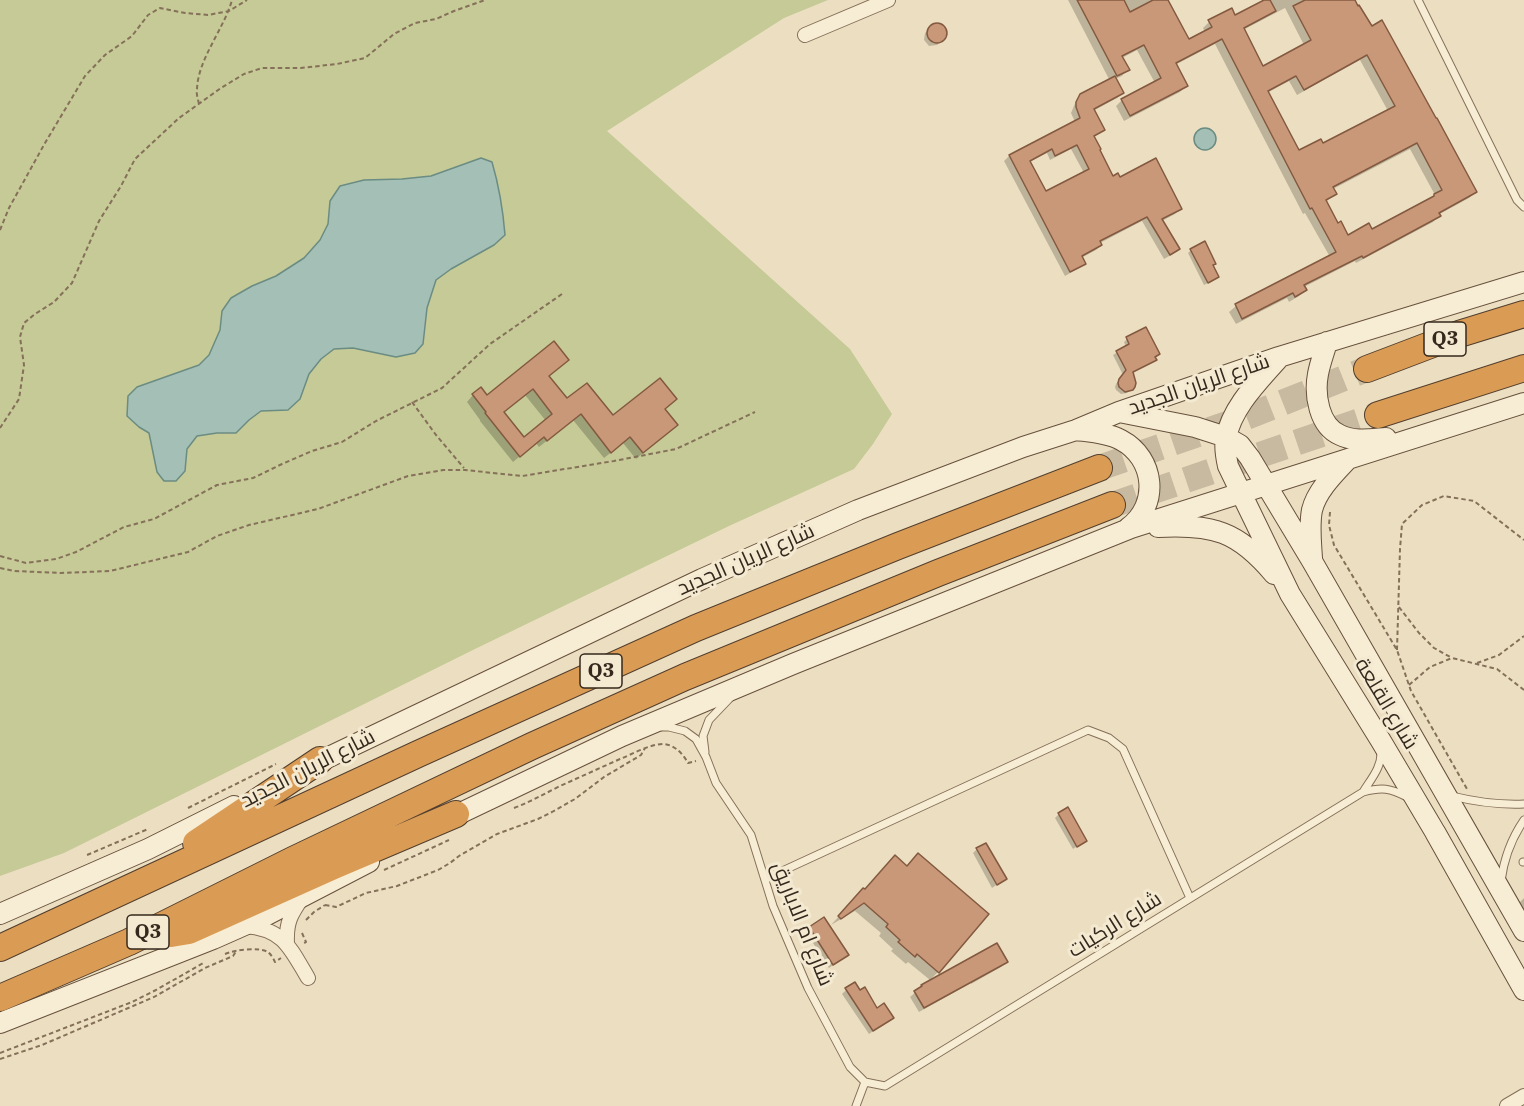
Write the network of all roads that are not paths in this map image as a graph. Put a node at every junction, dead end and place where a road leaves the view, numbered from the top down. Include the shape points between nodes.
1 (888, 0) edge
2 (1418, 0) edge
3 (805, 35) dead end
4 (1524, 207) edge
5 (1524, 282) edge
6 (1524, 314) edge
7 (1327, 342) junction
8 (1279, 357) junction
9 (1524, 368) edge
10 (1367, 369) tunnel mouth
11 (1524, 403) edge
12 (1119, 412) junction
13 (1378, 415) tunnel mouth
14 (1076, 430) junction
15 (1226, 437) junction
16 (1416, 437) junction
17 (1349, 458) junction
18 (1099, 468) tunnel mouth
19 (1267, 485) junction
20 (1242, 493) junction
21 (1112, 505) tunnel mouth
22 (1126, 531) junction
23 (1312, 561) junction
24 (1290, 594) junction
25 (748, 683) junction
26 (640, 728) junction
27 (1381, 741) junction
28 (706, 757) junction
29 (320, 760) junction
30 (1363, 792) junction
31 (1445, 794) junction
32 (1417, 803) junction
33 (1524, 804) edge
34 (456, 814) junction
35 (1524, 820) edge
36 (765, 879) junction
37 (1500, 889) junction
38 (112, 896) junction
39 (303, 897) junction
40 (1190, 898) junction
41 (0, 915) edge
42 (244, 925) junction
43 (1524, 932) edge
44 (129, 942) junction
45 (287, 943) junction
46 (0, 948) edge
47 (308, 978) dead end
48 (1524, 990) edge
49 (0, 998) edge
50 (0, 1023) edge
51 (865, 1082) junction
52 (1524, 1096) edge
53 (856, 1106) edge
54 (1507, 1106) edge

1 - 3 street
2 - 4 lane via 1517,200
5 - 7 main road, شارع الريان الجديد
6 - 10 highway, Q3
7 - 8 main road, شارع الريان الجديد
7 - 16 main road via 1317,388 1320,412 1329,429 1360,440
8 - 12 main road, شارع الريان الجديد
8 - 15 main road, شارع القلعة via 1241,403
9 - 13 highway, Q3
11 - 16 main road
12 - 14 main road, شارع الريان الجديد
12 - 15 main road, شارع القلعة
14 - 22 main road via 1120,439 1144,461 1150,477 1148,502
14 - 29 main road, شارع الريان الجديد via 858,510 691,584
15 - 19 main road, شارع القلعة via 1240,445
15 - 20 main road, شارع القلعة via 1228,466
16 - 17 main road
17 - 19 main road
17 - 23 main road via 1320,492 1313,508
18 - 38 highway, شارع الريان الجديد / Q3 via 696,628
19 - 20 main road
19 - 23 main road, شارع القلعة
20 - 22 main road
20 - 24 main road, شارع القلعة
21 - 44 highway, Q3 via 685,676 293,860
22 - 24 main road via 1181,525 1208,528 1237,539 1261,558
22 - 25 main road
23 - 31 main road, شارع القلعة
24 - 27 main road, شارع القلعة
25 - 26 main road
25 - 28 lane, شارع ام الاباريق via 709,720 703,736
26 - 28 lane, شارع ام الاباريق via 685,731 696,739
26 - 34 main road
27 - 30 lane, شارع الركيات via 1382,760
27 - 32 main road, شارع القلعة
28 - 36 lane, شارع ام الاباريق via 716,783 751,835
29 - 38 highway
29 - 41 main road, شارع الريان الجديد via 148,849
30 - 32 lane, شارع الركيات via 1378,788 1396,791
30 - 40 lane, شارع الركيات
31 - 33 lane via 1474,802
31 - 37 main road, شارع القلعة
32 - 48 main road, شارع القلعة
34 - 39 main road
34 - 44 highway via 189,931
35 - 37 lane via 1503,863
36 - 40 lane via 1088,730 1123,749
36 - 51 lane, شارع ام الاباريق via 808,988 850,1067
37 - 43 main road, شارع القلعة
38 - 46 highway, شارع الريان الجديد / Q3
39 - 42 main road
39 - 45 street via 290,916
40 - 51 lane, شارع الركيات via 885,1086
42 - 45 street via 270,930
42 - 50 main road
44 - 49 highway, Q3
45 - 47 street
51 - 53 lane
52 - 54 street

